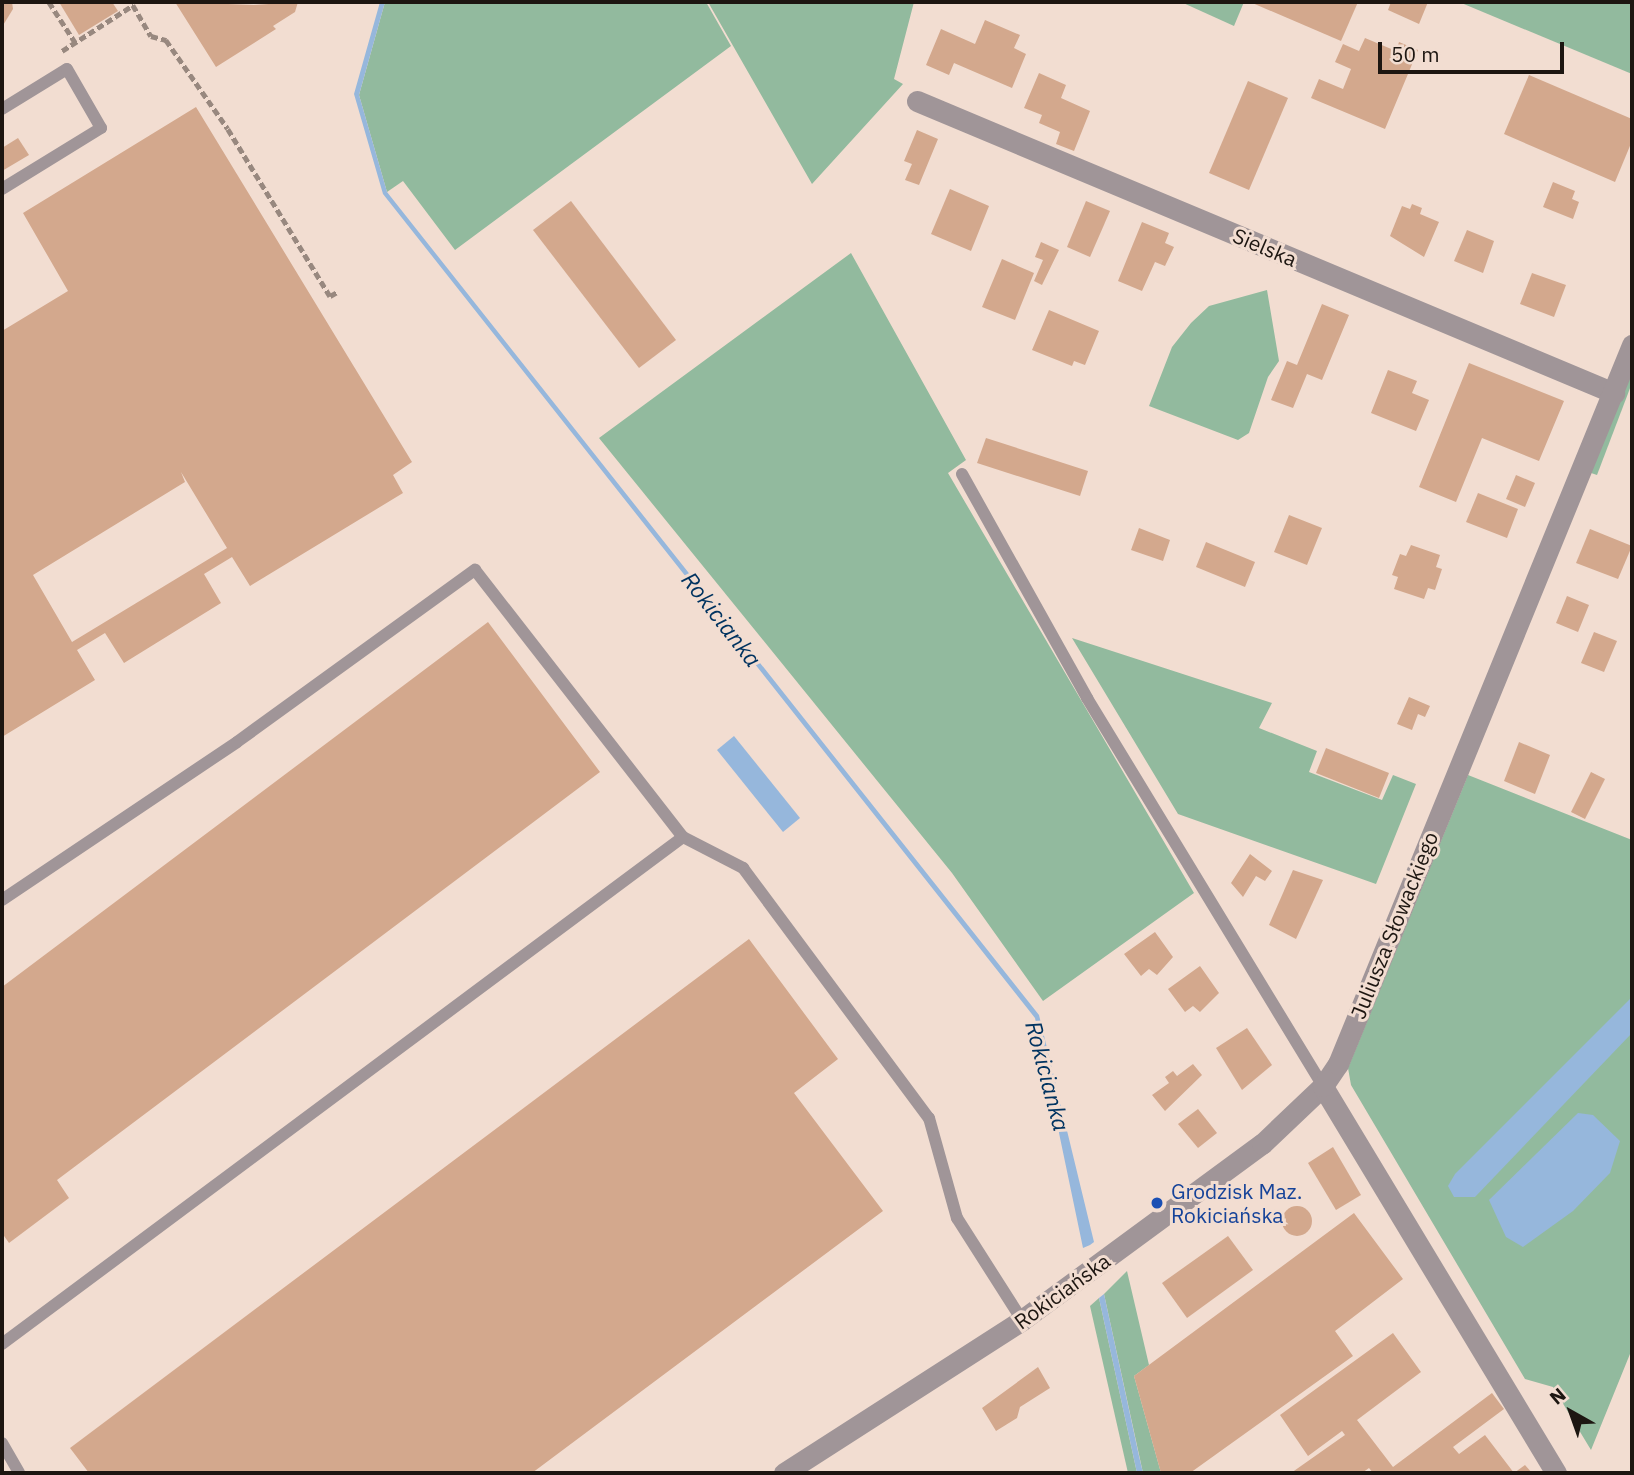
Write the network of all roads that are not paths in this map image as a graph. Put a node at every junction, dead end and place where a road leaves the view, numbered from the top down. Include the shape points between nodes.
1 (917, 102) dead end
2 (2, 109) edge
3 (2, 189) edge
4 (1632, 345) edge
5 (1614, 393) junction
6 (962, 474) dead end
7 (683, 837) junction
8 (2, 900) edge
9 (1324, 1086) junction
10 (1022, 1320) junction
11 (2, 1344) edge
12 (2, 1443) edge
13 (19, 1473) edge
14 (784, 1473) edge
15 (1556, 1473) edge

1 - 5 street, Sielska
2 - 3 lane via 67,69 101,128
4 - 5 street, Juliusza Słowackiego
5 - 9 street, Juliusza Słowackiego via 1338,1064
6 - 9 lane via 1087,698
7 - 8 lane via 475,570 237,742
7 - 10 lane via 743,868 929,1118 957,1218
7 - 11 lane
9 - 10 street, Rokiciańska via 1262,1144
9 - 15 street
10 - 14 street, Rokiciańska
12 - 13 lane

